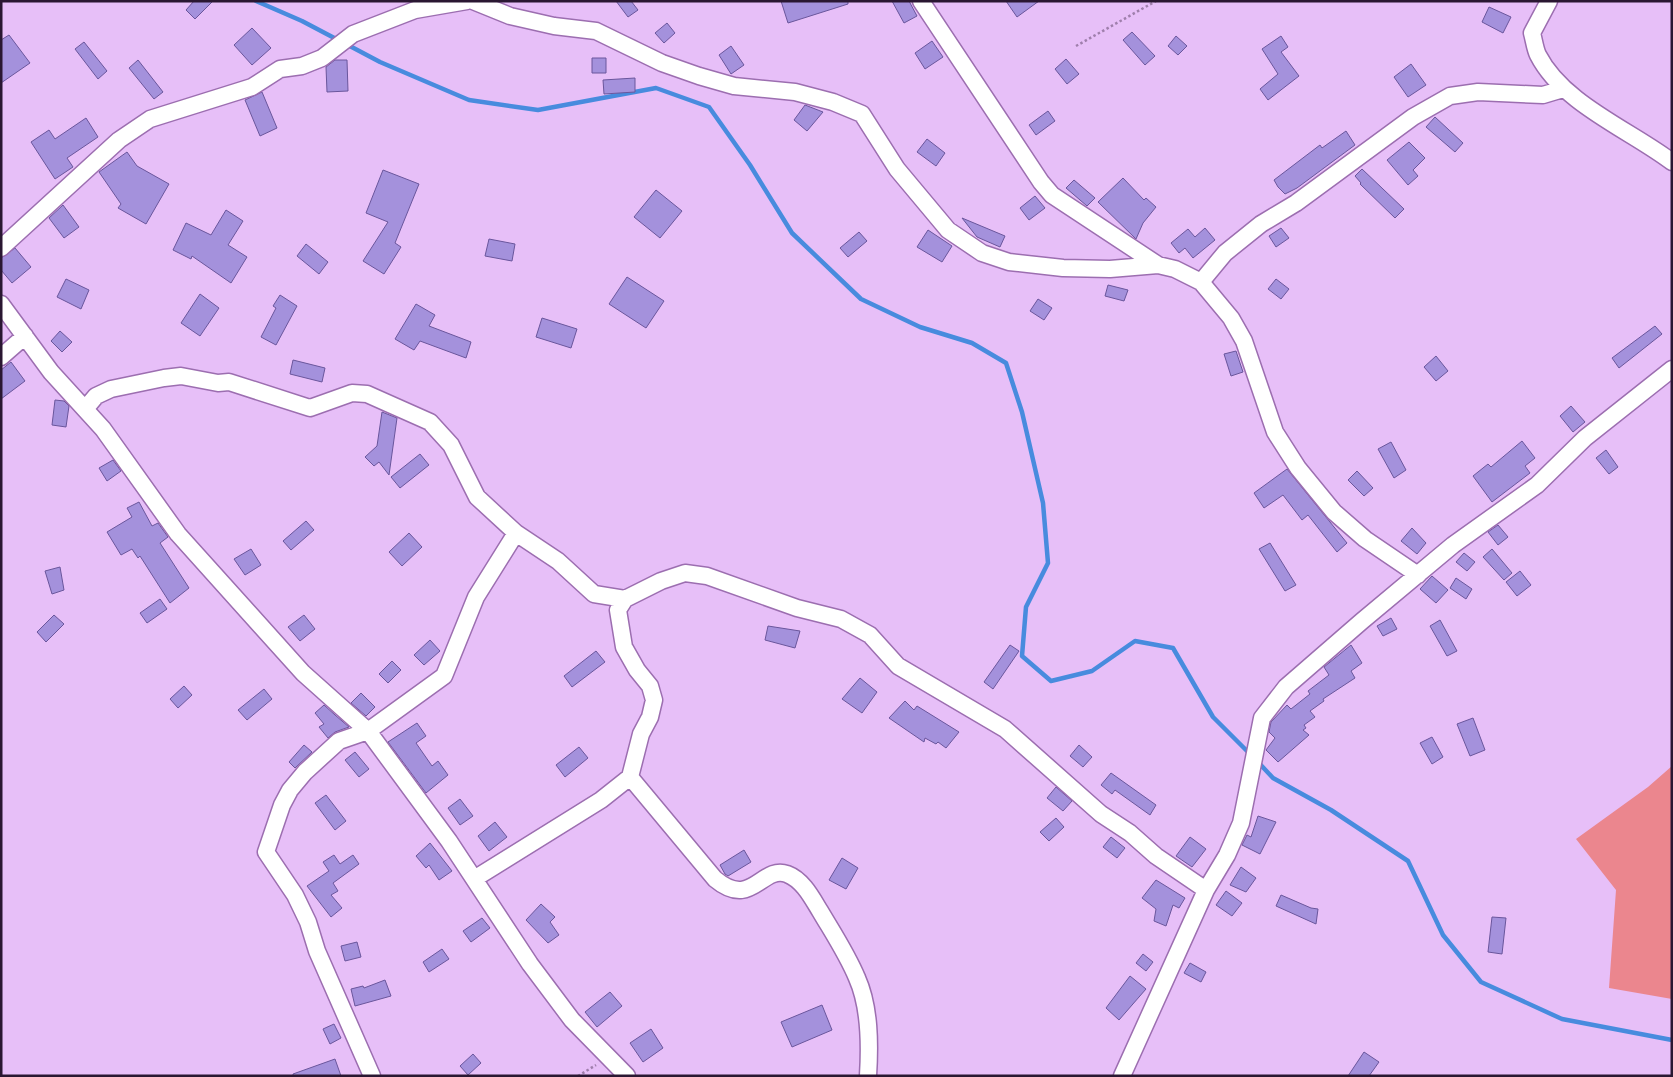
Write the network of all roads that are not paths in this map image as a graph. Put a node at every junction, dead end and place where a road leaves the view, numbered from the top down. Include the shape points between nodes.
1 (467, 1) edge
2 (473, 1) edge
3 (921, 1) edge
4 (1549, 1) edge
5 (1563, 88) junction
6 (1672, 162) edge
7 (1, 248) edge
8 (1158, 265) junction
9 (1201, 282) junction
10 (1, 304) edge
11 (25, 336) junction
12 (1, 357) edge
13 (1672, 369) edge
14 (85, 409) junction
15 (516, 533) junction
16 (1418, 575) junction
17 (625, 599) junction
18 (368, 732) junction
19 (630, 777) junction
20 (474, 879) junction
21 (1206, 890) junction
22 (372, 1076) edge
23 (627, 1076) edge
24 (868, 1076) edge
25 (1122, 1076) edge

1 - 7 street via 415,10 353,34 322,58 302,66 280,69 252,87 150,119 119,140
2 - 8 street via 510,16 596,31 662,63 699,76 734,86 796,92 862,114 897,169 948,230 982,253 1009,262 1063,268
3 - 8 street via 1052,195
4 - 5 street via 1532,33 1538,55
5 - 6 street via 1604,119
5 - 9 street via 1543,95 1478,92 1450,96 1413,116 1296,203 1261,224 1225,253
8 - 9 street
9 - 16 street via 1231,318 1244,341 1275,432 1298,468 1334,512 1365,539
10 - 11 street
11 - 12 street
11 - 14 street via 51,372
13 - 16 street via 1585,438 1537,485 1453,545
14 - 15 street via 96,396 111,389 181,376 229,382 310,408 352,393 368,394 430,422 451,445 477,497
14 - 18 street via 103,429 178,534 303,673
15 - 17 street via 558,561 594,594
15 - 18 street via 476,597 444,676
16 - 21 street via 1286,688 1262,718 1241,823
17 - 19 street via 618,610 624,647 650,686 654,700
17 - 21 street via 685,573 707,576 797,608 841,619 870,635 898,666 1005,729 1101,814
18 - 20 street
18 - 22 street via 339,741 300,778 282,805 266,852 295,895 308,922 317,952
19 - 20 street via 602,800
19 - 24 street via 726,888 738,890 754,886 774,874 787,874 808,892 858,979 868,1022
20 - 23 street via 530,964 572,1020
21 - 25 street

